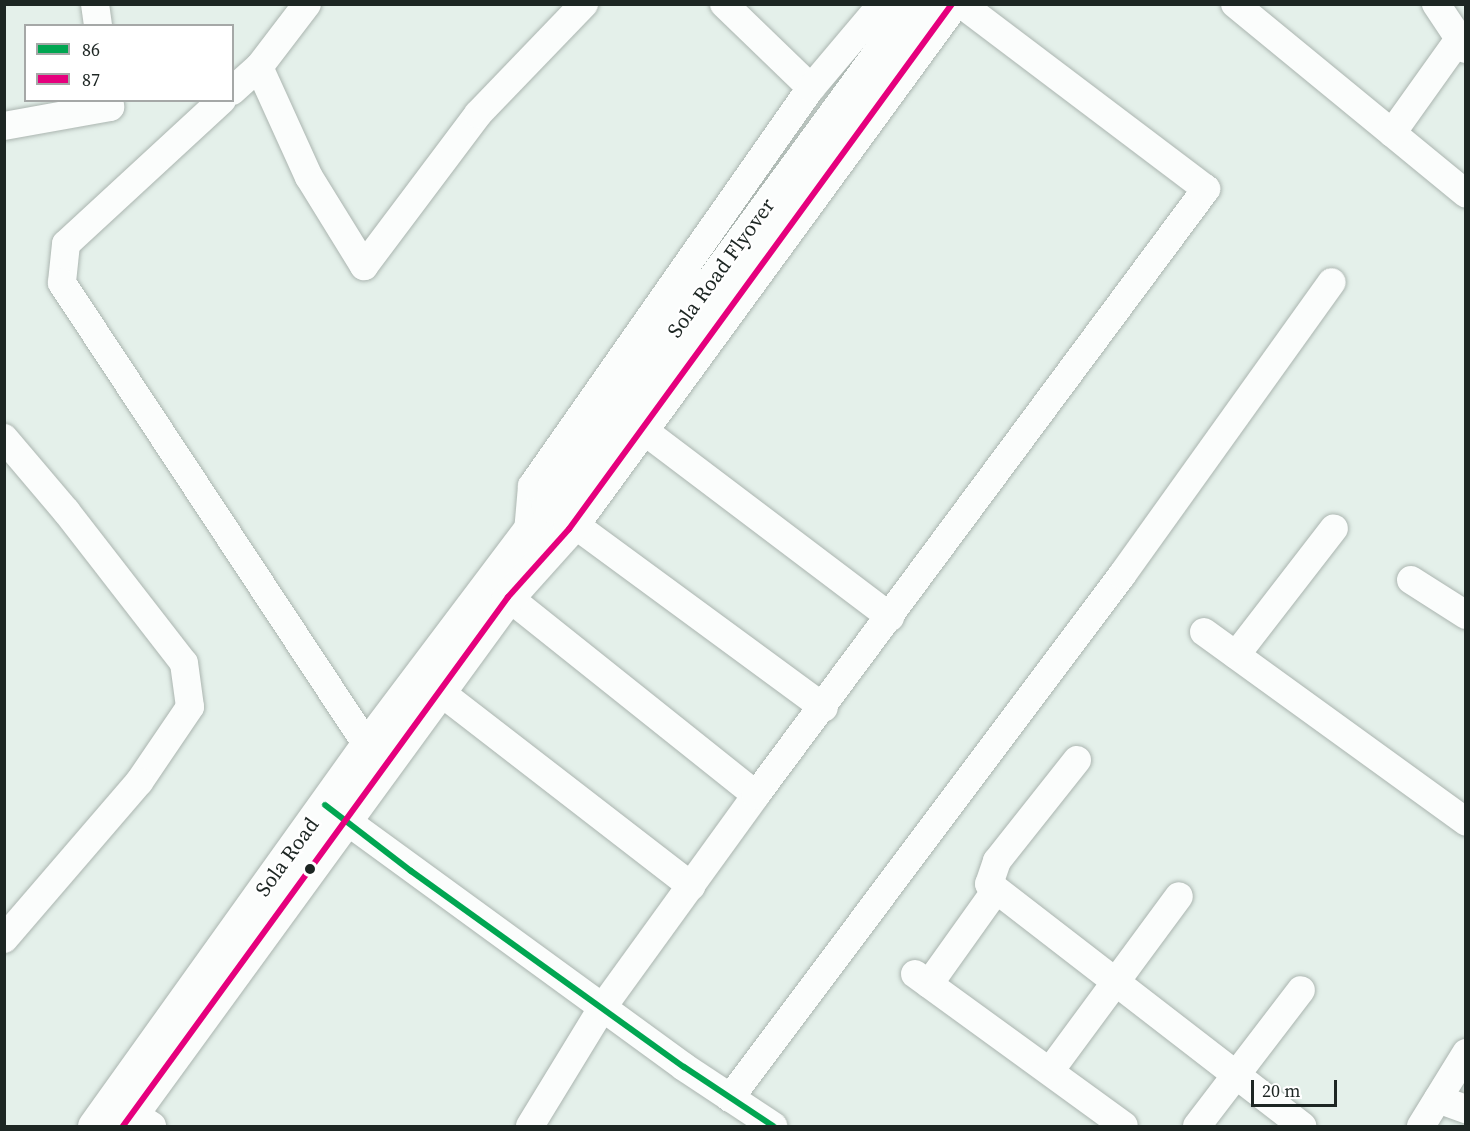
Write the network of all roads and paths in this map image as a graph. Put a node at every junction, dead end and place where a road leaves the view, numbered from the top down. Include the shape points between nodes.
1 (94, 4) edge
2 (308, 4) edge
3 (584, 4) edge
4 (724, 4) edge
5 (882, 4) edge
6 (915, 4) edge
7 (1235, 4) edge
8 (1436, 4) edge
9 (962, 5) edge
10 (98, 24) edge
11 (1462, 44) edge
12 (259, 67) junction
13 (811, 88) junction
14 (234, 89) edge
15 (109, 102) edge
16 (220, 102) edge
17 (4, 126) edge
18 (1392, 133) junction
19 (1466, 194) edge
20 (1332, 282) dead end
21 (651, 436) junction
22 (6, 442) edge
23 (1334, 528) dead end
24 (575, 529) junction
25 (538, 543) junction
26 (1412, 580) dead end
27 (508, 597) junction
28 (1466, 615) edge
29 (890, 617) junction
30 (1204, 632) dead end
31 (1236, 655) junction
32 (439, 691) junction
33 (824, 708) junction
34 (367, 745) junction
35 (1077, 760) dead end
36 (756, 795) junction
37 (335, 813) junction
38 (1466, 822) edge
39 (691, 886) junction
40 (996, 890) junction
41 (1179, 896) dead end
42 (4, 939) edge
43 (1115, 983) junction
44 (1301, 990) dead end
45 (602, 1008) junction
46 (1466, 1053) edge
47 (1050, 1071) junction
48 (1236, 1076) junction
49 (730, 1098) junction
50 (1438, 1099) junction
51 (1466, 1109) edge
52 (136, 1122) edge
53 (94, 1126) edge
54 (530, 1126) edge
55 (773, 1126) edge
56 (1124, 1126) edge
57 (1197, 1126) edge
58 (1302, 1126) edge
59 (1421, 1126) edge

1 - 10 street
2 - 12 street
3 - 12 street via 478,114 364,266 309,177
4 - 13 street
5 - 13 street
6 - 25 main road, Sola Road Flyover via 548,505
7 - 18 street
8 - 11 street
9 - 21 street
9 - 24 main road, Sola Road Flyover
9 - 29 street via 1206,189
11 - 18 street
12 - 14 street
13 - 25 street via 532,486
15 - 17 street via 110,107
16 - 34 street via 66,244 62,283
18 - 19 street
20 - 49 street via 1122,574
21 - 24 street
21 - 29 street
22 - 42 street via 66,511 184,663 190,707 140,782
23 - 31 street
24 - 25 main road, Sola Road Flyover
24 - 33 street
25 - 27 main road, Sola Road
25 - 34 main road, Sola Road
26 - 28 street
27 - 32 main road, Sola Road
27 - 36 street
29 - 33 street
30 - 31 street
31 - 38 street
32 - 37 main road, Sola Road
32 - 39 street
33 - 36 street
34 - 37 main road, Sola Road
35 - 40 street via 997,861 989,884
36 - 39 street
37 - 45 street
37 - 52 main road, Sola Road
37 - 53 main road, Sola Road
39 - 45 street
40 - 43 street
40 - 47 street via 922,979
41 - 43 street
43 - 47 street
43 - 48 street
44 - 48 street
45 - 49 street
45 - 54 street
46 - 50 street
47 - 56 street
48 - 57 street
48 - 58 street
49 - 55 street
50 - 51 street
50 - 59 street

